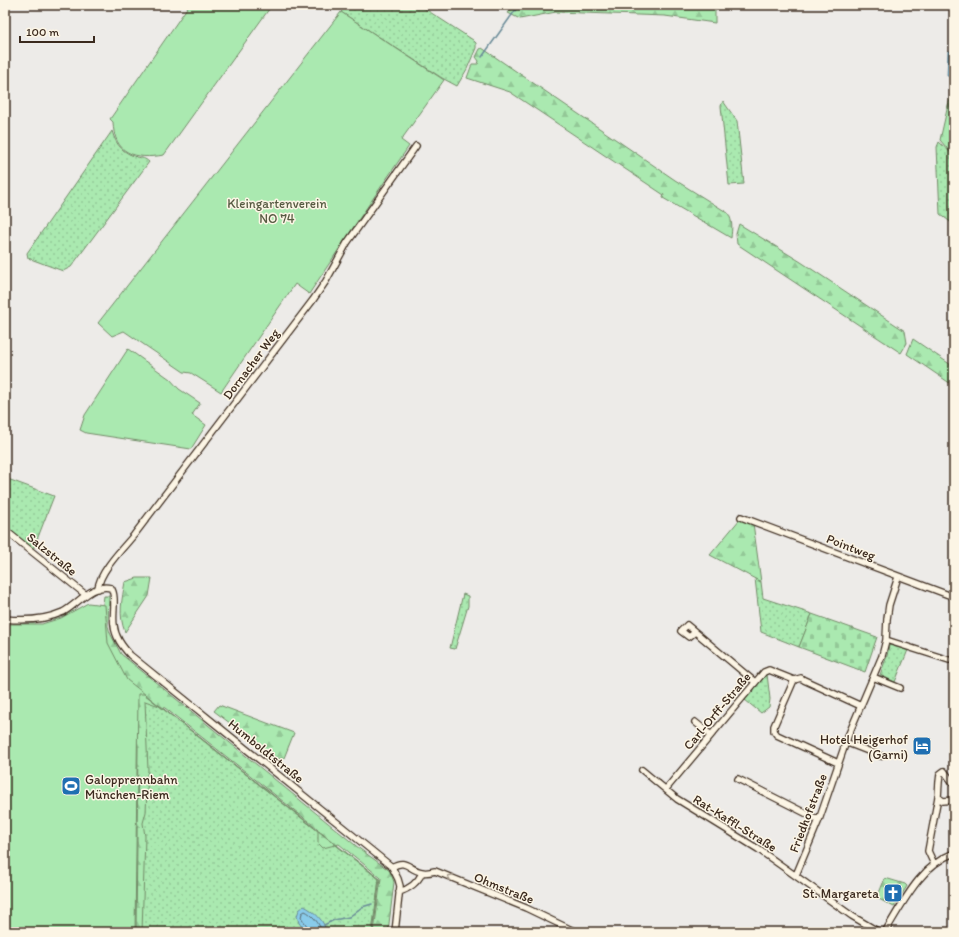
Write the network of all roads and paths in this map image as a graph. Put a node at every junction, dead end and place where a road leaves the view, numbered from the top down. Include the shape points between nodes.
1 (416, 146) dead end
2 (741, 517) dead end
3 (5, 530) edge
4 (898, 577) junction
5 (98, 589) junction
6 (86, 595) junction
7 (954, 597) edge
8 (5, 619) edge
9 (695, 632) dead end
10 (886, 640) junction
11 (949, 660) dead end
12 (873, 677) junction
13 (794, 680) junction
14 (755, 682) junction
15 (900, 688) dead end
16 (861, 706) junction
17 (695, 722) dead end
18 (711, 735) junction
19 (846, 742) junction
20 (881, 756) dead end
21 (838, 764) junction
22 (642, 770) dead end
23 (738, 779) dead end
24 (954, 784) edge
25 (666, 789) junction
26 (938, 797) junction
27 (954, 800) edge
28 (819, 820) junction
29 (954, 853) edge
30 (934, 864) junction
31 (392, 867) junction
32 (422, 873) junction
33 (796, 875) junction
34 (400, 892) junction
35 (395, 932) edge
36 (576, 932) edge
37 (879, 932) edge
38 (885, 932) edge

1 - 5 street, Dornacher Weg via 347,244 317,294 134,536 113,558 98,584
2 - 4 street, Pointweg
3 - 6 street, Salzstraße
4 - 7 street, Pointweg
4 - 10 street, Friedhofstraße via 886,619
5 - 6 street
5 - 31 street, Humboldtstraße via 111,588 114,595 114,625 122,646 130,655
6 - 8 street via 63,611 46,618
9 - 14 street
10 - 11 street
10 - 12 street, Friedhofstraße
12 - 15 street
12 - 16 street, Friedhofstraße
13 - 14 street, Carl-Orff-Straße via 769,670
13 - 16 street via 800,678
13 - 21 street via 774,726 775,734
14 - 18 street, Carl-Orff-Straße
16 - 19 street, Friedhofstraße
17 - 18 street
18 - 25 street, Carl-Orff-Straße
19 - 20 street
19 - 21 street, Friedhofstraße
21 - 28 street, Friedhofstraße
22 - 25 street, Rat-Kaffl-Straße
23 - 28 street
24 - 26 street via 944,771 940,774
25 - 33 street, Rat-Kaffl-Straße via 696,812
26 - 27 street via 944,801
26 - 30 street via 928,851
28 - 33 street, Friedhofstraße
29 - 30 street
30 - 38 street via 920,879
31 - 32 street, Ohmstraße via 402,863
31 - 34 street via 398,879
32 - 34 street via 418,880
36 -> 32 street, Ohmstraße via 526,908 435,871
33 - 37 street, Rat-Kaffl-Straße via 852,916
34 - 35 street

